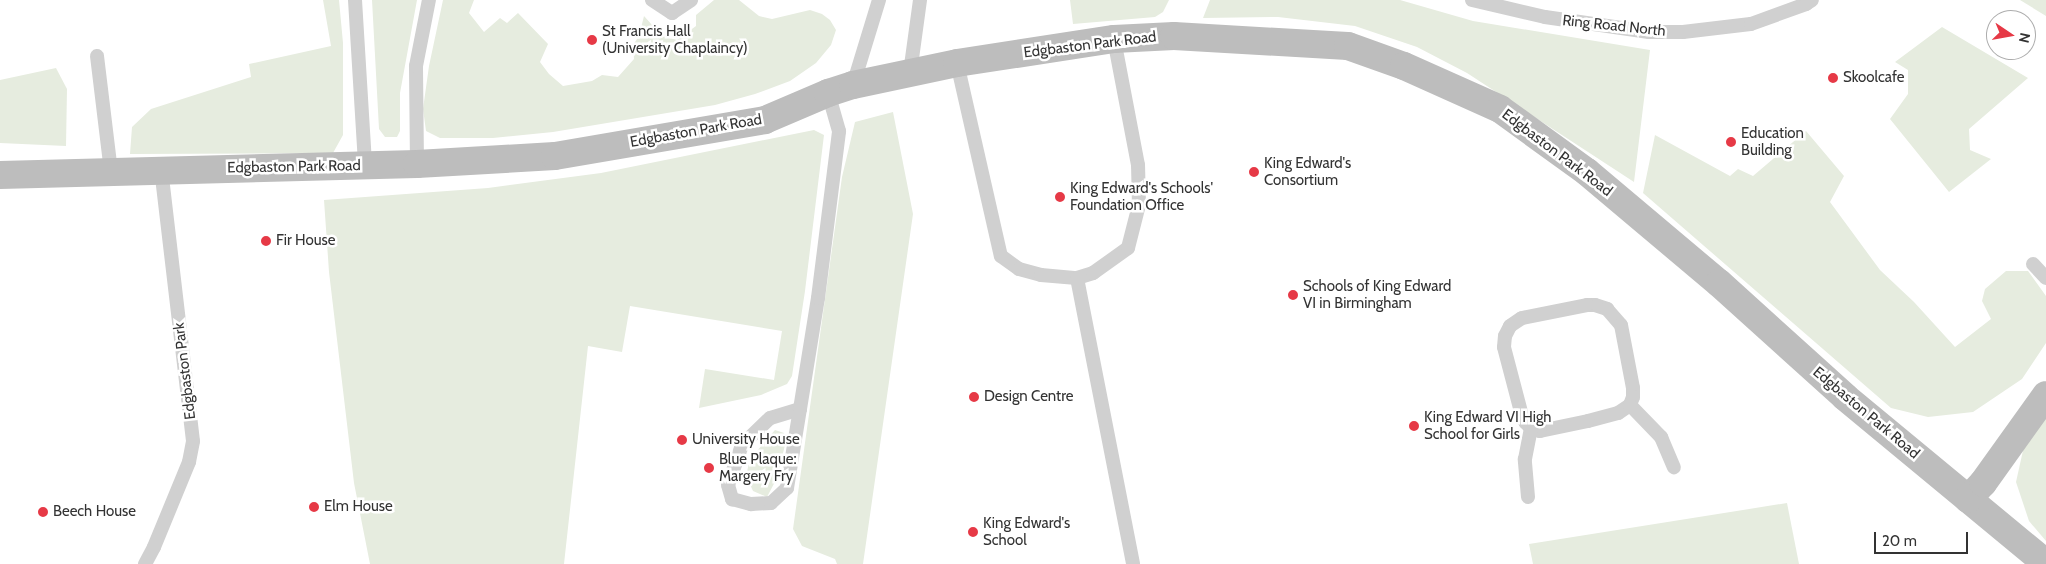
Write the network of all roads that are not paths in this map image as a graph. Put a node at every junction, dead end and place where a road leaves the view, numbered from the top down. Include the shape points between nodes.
1 (355, 0) edge
2 (429, 0) edge
3 (652, 0) edge
4 (691, 0) edge
5 (879, 0) edge
6 (920, 0) edge
7 (1472, 0) edge
8 (1812, 0) edge
9 (1114, 39) junction
10 (96, 56) dead end
11 (957, 63) junction
12 (910, 73) junction
13 (840, 89) junction
14 (417, 164) junction
15 (365, 165) junction
16 (161, 170) junction
17 (111, 171) junction
18 (0, 175) edge
19 (2033, 264) dead end
20 (1077, 278) junction
21 (2046, 278) edge
22 (2046, 395) edge
23 (1630, 405) junction
24 (800, 409) junction
25 (1531, 428) junction
26 (1674, 467) dead end
27 (1528, 498) dead end
28 (1968, 499) junction
29 (2046, 563) edge
30 (145, 564) edge
31 (1133, 564) edge

1 - 15 lane
2 - 14 lane via 416,66
3 - 4 lane via 672,13
5 - 13 lane
6 - 12 lane
7 - 8 lane, Ring Road North via 1545,17 1649,32 1682,32 1751,24
9 - 11 street, Edgbaston Park Road
9 - 20 lane via 1138,165 1139,205 1128,248 1093,273
9 - 28 street, Edgbaston Park Road via 1174,36 1348,46 1404,66 1500,109 1587,172 1719,283 1845,397
10 - 17 lane
11 - 12 street, Edgbaston Park Road
11 - 20 lane via 1001,256 1019,269 1041,275
12 - 13 street, Edgbaston Park Road
13 - 14 street, Edgbaston Park Road via 765,120 554,156
13 - 24 lane via 839,131
14 - 15 street, Edgbaston Park Road
15 - 16 street, Edgbaston Park Road
16 - 17 street, Edgbaston Park Road
16 - 30 lane, Edgbaston Park via 193,442 189,462
17 - 18 street, Edgbaston Park Road
19 - 21 lane
20 - 31 lane
22 - 28 street
23 - 25 lane via 1610,415 1551,429 1540,431
23 - 25 lane via 1632,388 1621,325 1607,309 1586,305 1522,318 1510,326 1504,347 1521,412
23 - 26 lane via 1661,437
24 - 24 lane via 786,488 771,503 751,504 732,499 728,485 742,445 770,418
25 - 27 lane via 1525,459
28 - 29 street, Edgbaston Park Road

